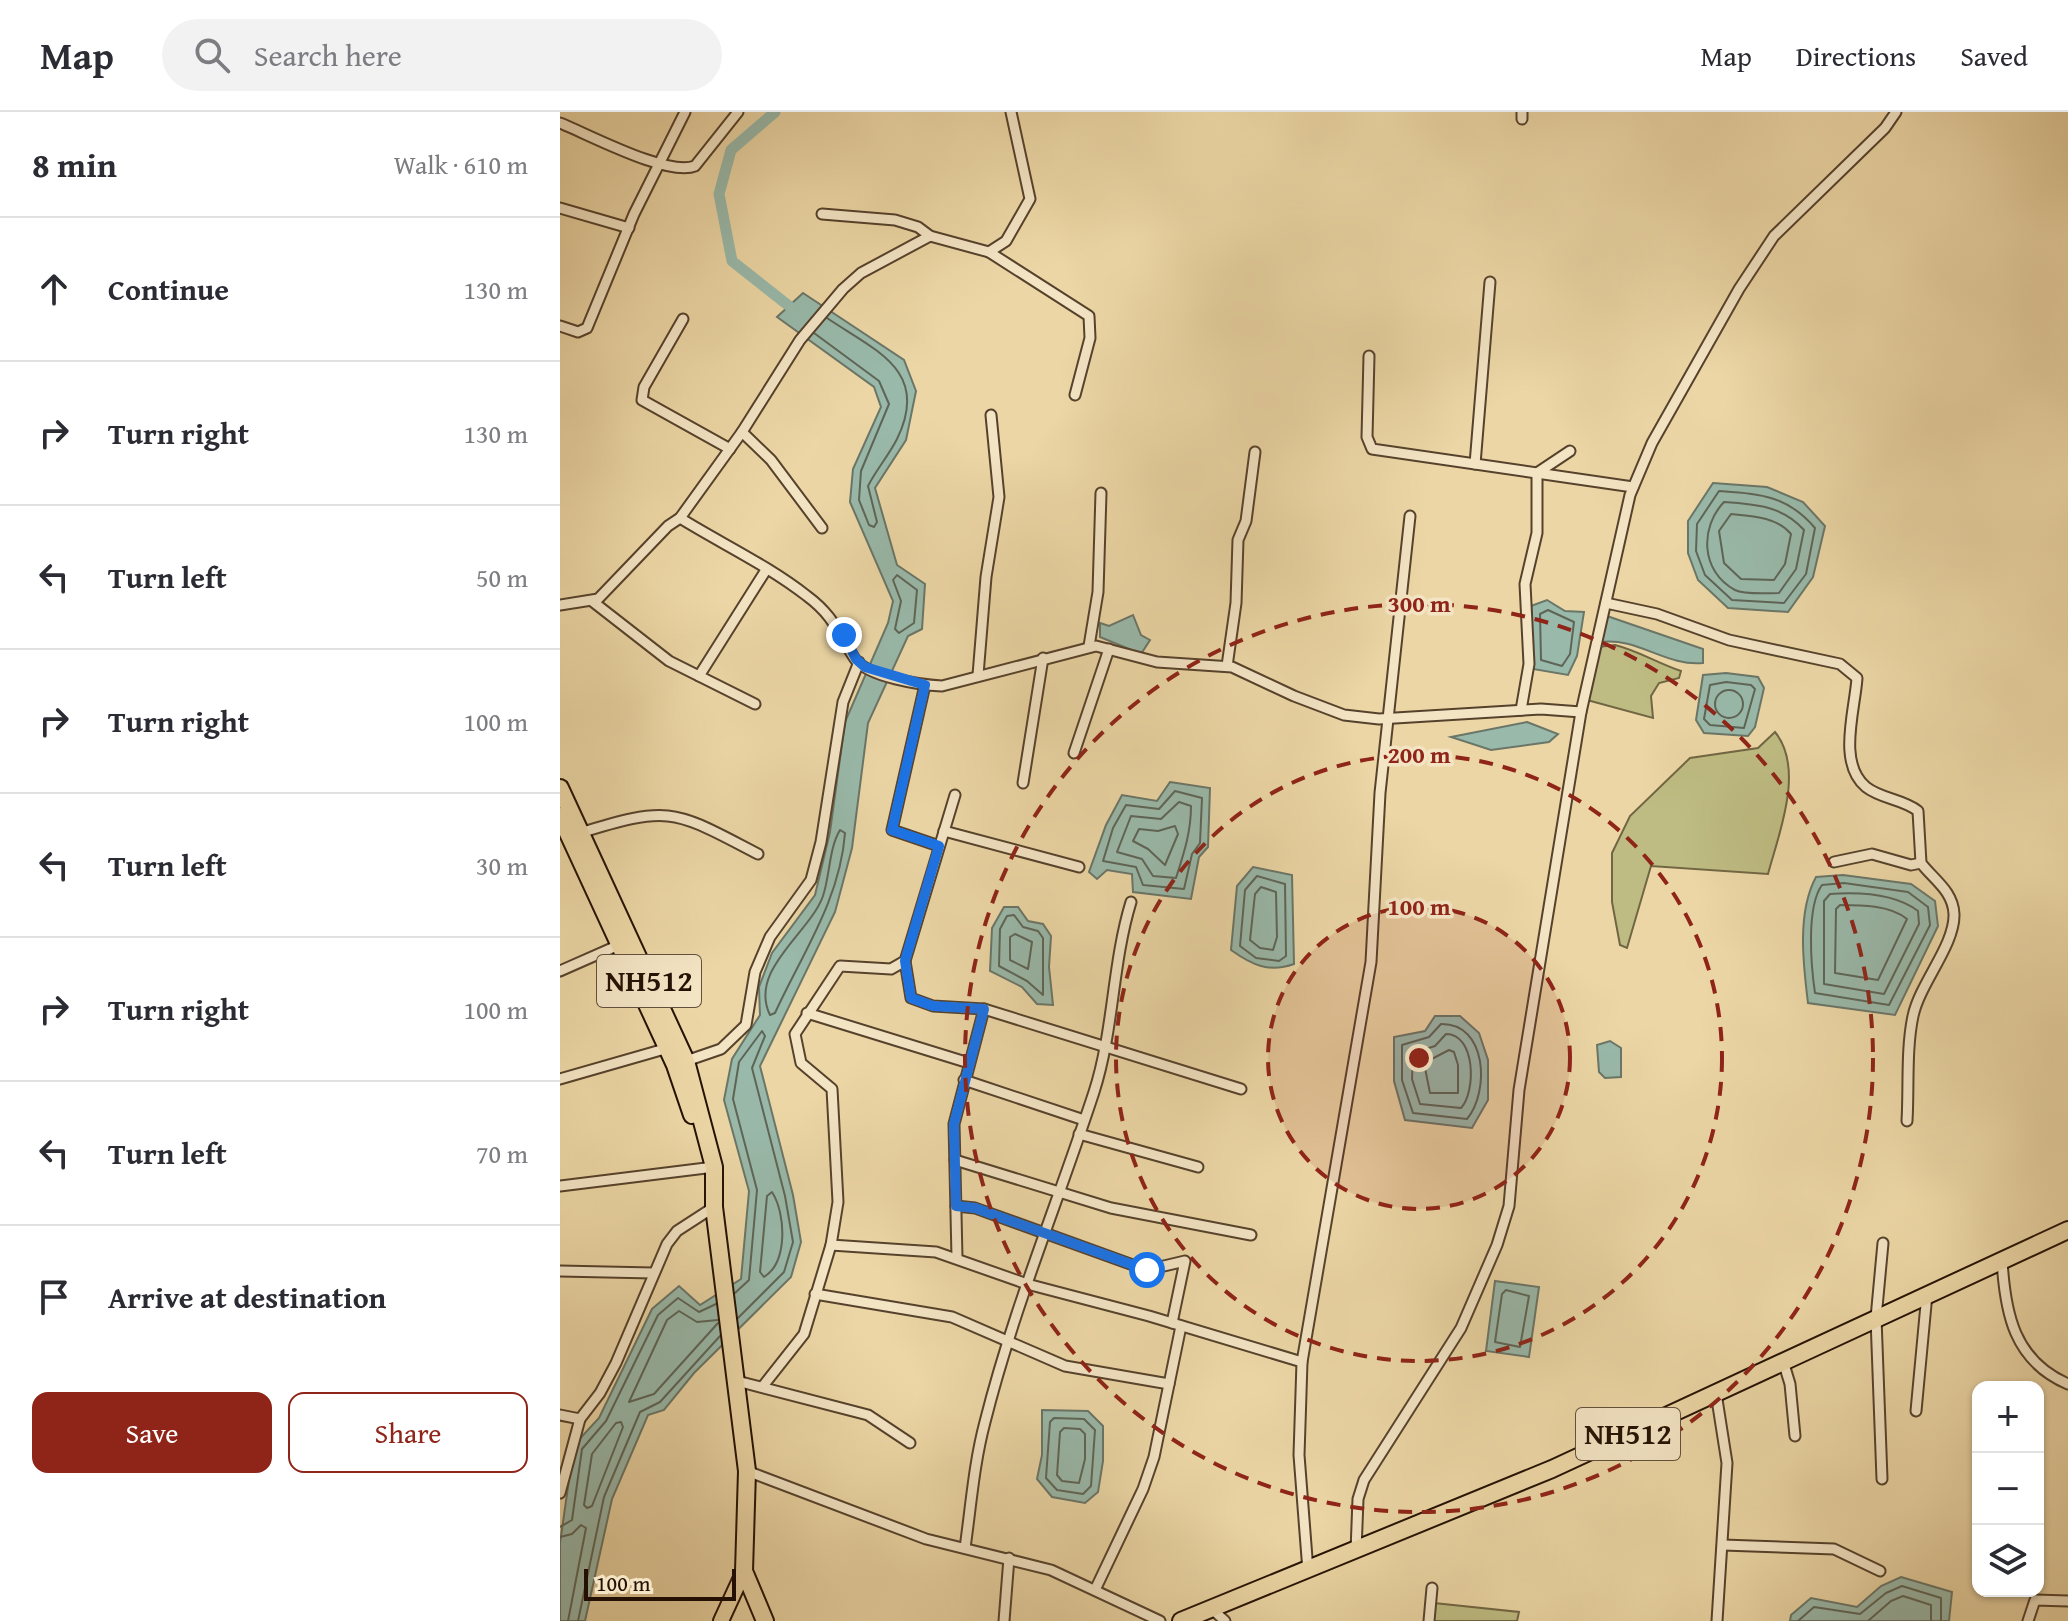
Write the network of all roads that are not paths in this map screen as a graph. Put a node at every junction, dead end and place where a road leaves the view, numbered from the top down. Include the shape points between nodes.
1 (685, 112) edge
2 (738, 112) edge
3 (1011, 112) edge
4 (1896, 112) edge
5 (560, 123) edge
6 (658, 163) junction
7 (560, 208) edge
8 (822, 214) dead end
9 (629, 228) junction
10 (930, 236) junction
11 (989, 252) junction
12 (1490, 282) dead end
13 (683, 319) dead end
14 (560, 326) edge
15 (1369, 356) dead end
16 (1075, 395) dead end
17 (991, 415) dead end
18 (742, 432) junction
19 (730, 449) junction
20 (1570, 451) dead end
21 (1255, 452) dead end
22 (1475, 464) junction
23 (1537, 473) junction
24 (1633, 487) junction
25 (1101, 493) dead end
26 (1410, 516) dead end
27 (680, 518) junction
28 (822, 528) dead end
29 (766, 570) junction
30 (592, 601) junction
31 (1606, 603) junction
32 (560, 605) edge
33 (1089, 646) junction
34 (1109, 649) junction
35 (1043, 658) junction
36 (862, 665) junction
37 (1227, 666) junction
38 (978, 675) junction
39 (699, 676) junction
40 (921, 685) junction
41 (755, 704) dead end
42 (1521, 710) junction
43 (1581, 712) junction
44 (1388, 719) junction
45 (1074, 753) dead end
46 (1023, 783) dead end
47 (560, 788) edge
48 (955, 795) dead end
49 (560, 816) edge
50 (944, 831) junction
51 (570, 837) edge
52 (939, 846) junction
53 (758, 854) dead end
54 (1834, 862) dead end
55 (1921, 863) junction
56 (1079, 867) dead end
57 (1131, 902) dead end
58 (619, 945) junction
59 (905, 961) junction
60 (560, 971) edge
61 (984, 1009) junction
62 (807, 1013) junction
63 (1105, 1047) junction
64 (668, 1048) junction
65 (686, 1061) junction
66 (969, 1063) junction
67 (560, 1079) edge
68 (964, 1080) junction
69 (1241, 1089) dead end
70 (1084, 1120) junction
71 (1907, 1121) dead end
72 (1079, 1134) junction
73 (955, 1160) junction
74 (1198, 1167) dead end
75 (709, 1175) junction
76 (560, 1186) edge
77 (1060, 1194) junction
78 (956, 1206) junction
79 (714, 1207) junction
80 (2068, 1230) edge
81 (1045, 1233) junction
82 (1251, 1235) dead end
83 (1883, 1243) dead end
84 (831, 1245) junction
85 (957, 1258) junction
86 (2002, 1260) junction
87 (560, 1271) edge
88 (653, 1273) junction
89 (1027, 1284) junction
90 (815, 1294) junction
91 (1927, 1294) junction
92 (1876, 1318) junction
93 (1177, 1325) junction
94 (1009, 1343) junction
95 (1783, 1361) junction
96 (1302, 1362) junction
97 (736, 1373) junction
98 (1169, 1384) junction
99 (2068, 1384) edge
100 (763, 1386) junction
101 (1716, 1393) junction
102 (1916, 1411) dead end
103 (560, 1415) edge
104 (580, 1419) junction
105 (1795, 1436) dead end
106 (910, 1443) dead end
107 (747, 1471) junction
108 (1882, 1479) dead end
109 (560, 1493) edge
110 (1723, 1545) junction
111 (965, 1548) junction
112 (1356, 1553) junction
113 (1009, 1558) junction
114 (744, 1571) junction
115 (1308, 1571) junction
116 (1880, 1571) dead end
117 (1432, 1588) dead end
118 (1095, 1590) junction
119 (2068, 1601) edge
120 (1212, 1609) junction
121 (721, 1621) edge
122 (765, 1621) edge
123 (1004, 1621) edge
124 (1160, 1621) edge
125 (1181, 1621) edge
126 (1225, 1621) edge
127 (1429, 1621) edge
128 (1717, 1621) edge
129 (2028, 1621) edge

1 - 6 street
2 - 6 street via 695,166
3 - 11 street via 1030,199 1006,241
4 - 24 street via 1774,236 1660,429
5 - 6 street
6 - 9 street
7 - 9 street
8 - 10 street via 895,220
9 - 14 street via 587,328 578,332
10 - 11 street
10 - 18 street via 861,273 843,289 800,340
11 - 16 street via 1089,316 1090,338
12 - 22 street
13 - 19 street via 644,387 642,400
15 - 22 street via 1367,437 1372,449
17 - 38 street via 999,497
18 - 19 street
18 - 28 street via 771,460
19 - 27 street
20 - 23 street
21 - 37 street via 1246,521 1238,540
22 - 23 street
23 - 24 street
23 - 42 street via 1537,533 1525,584 1529,664
24 - 31 street
25 - 33 street via 1098,592
26 - 44 street
27 - 29 street
27 - 30 street
29 - 36 street via 814,602
29 - 39 street
30 - 32 street
30 - 39 street via 648,647
31 - 43 street
31 - 55 street via 1657,614 1729,640 1847,667 1857,678 1851,740 1855,772 1870,790 1918,811
33 - 34 street
33 - 35 street
34 - 37 street via 1157,662
34 - 45 street
35 - 38 street
35 - 46 street
36 - 40 street
36 - 65 street via 843,702 811,880 770,937 755,972 746,1025 721,1049
37 - 44 street via 1324,709
38 - 40 street via 942,686
39 - 41 street
40 - 52 street via 892,830
42 - 43 street
42 - 44 street
43 - 112 street via 1519,1090 1509,1206 1461,1328 1364,1480
44 - 96 street via 1371,962
47 - 51 highway, NH512
48 - 50 street
49 - 51 highway, NH512
50 - 52 street
50 - 56 street
51 - 53 street via 634,817 674,814
51 - 58 highway, NH512
51 - 65 highway, NH512
52 - 59 street
54 - 55 street via 1872,854
55 - 71 street via 1946,889 1953,922 1912,1019
57 - 63 street via 1117,950
58 - 60 street
58 - 64 highway, NH512
59 - 61 street via 911,998 933,1006
59 - 62 street via 891,969 840,966
61 - 63 street
61 - 66 street
62 - 66 street
62 - 84 street via 795,1034 799,1058 832,1089 838,1202
63 - 69 street
63 - 70 street
64 - 67 street
64 - 75 highway, NH512
65 - 75 highway, NH512 via 714,1167
66 - 68 street
68 - 70 street
68 - 73 street via 954,1124
70 - 72 street
72 - 74 street
72 - 77 street
73 - 77 street
73 - 78 street
75 - 76 street
75 - 79 highway, NH512
77 - 81 street
77 - 82 street
78 - 81 street
78 - 85 street
79 - 88 street via 677,1231
79 - 97 highway, NH512
80 - 86 highway, NH512
81 - 89 street
81 - 93 street via 1147,1270 1185,1261
83 - 92 street
84 - 85 street
84 - 90 street
85 - 89 street
86 - 91 highway, NH512
86 - 99 street via 2011,1325 2033,1361
87 - 88 street
88 - 104 street via 616,1363
89 - 93 street
89 - 94 street
90 - 94 street via 952,1317
90 - 100 street via 799,1344
91 - 92 highway, NH512
91 - 102 street
92 - 95 highway, NH512
92 - 108 street
93 - 96 street
93 - 98 street
94 - 98 street via 1065,1366
94 - 111 street via 984,1423
95 - 101 highway, NH512
95 - 105 street
96 - 115 street via 1299,1455
97 - 100 street
97 - 107 highway, NH512
98 - 118 street via 1143,1489
100 - 106 street via 868,1415
101 - 110 street via 1727,1463
101 - 112 highway, NH512
103 - 104 street
104 - 109 street
107 - 111 street via 926,1539
107 - 114 highway, NH512
110 - 116 street via 1834,1549
110 - 128 street
111 - 113 street
112 - 115 highway, NH512
113 - 118 street
113 - 123 street
114 - 121 main road, NH512
114 - 122 highway, NH512
115 - 120 highway, NH512
117 - 127 street
118 - 124 street
119 - 129 street via 2035,1600
120 - 125 highway, NH512
120 - 126 street

